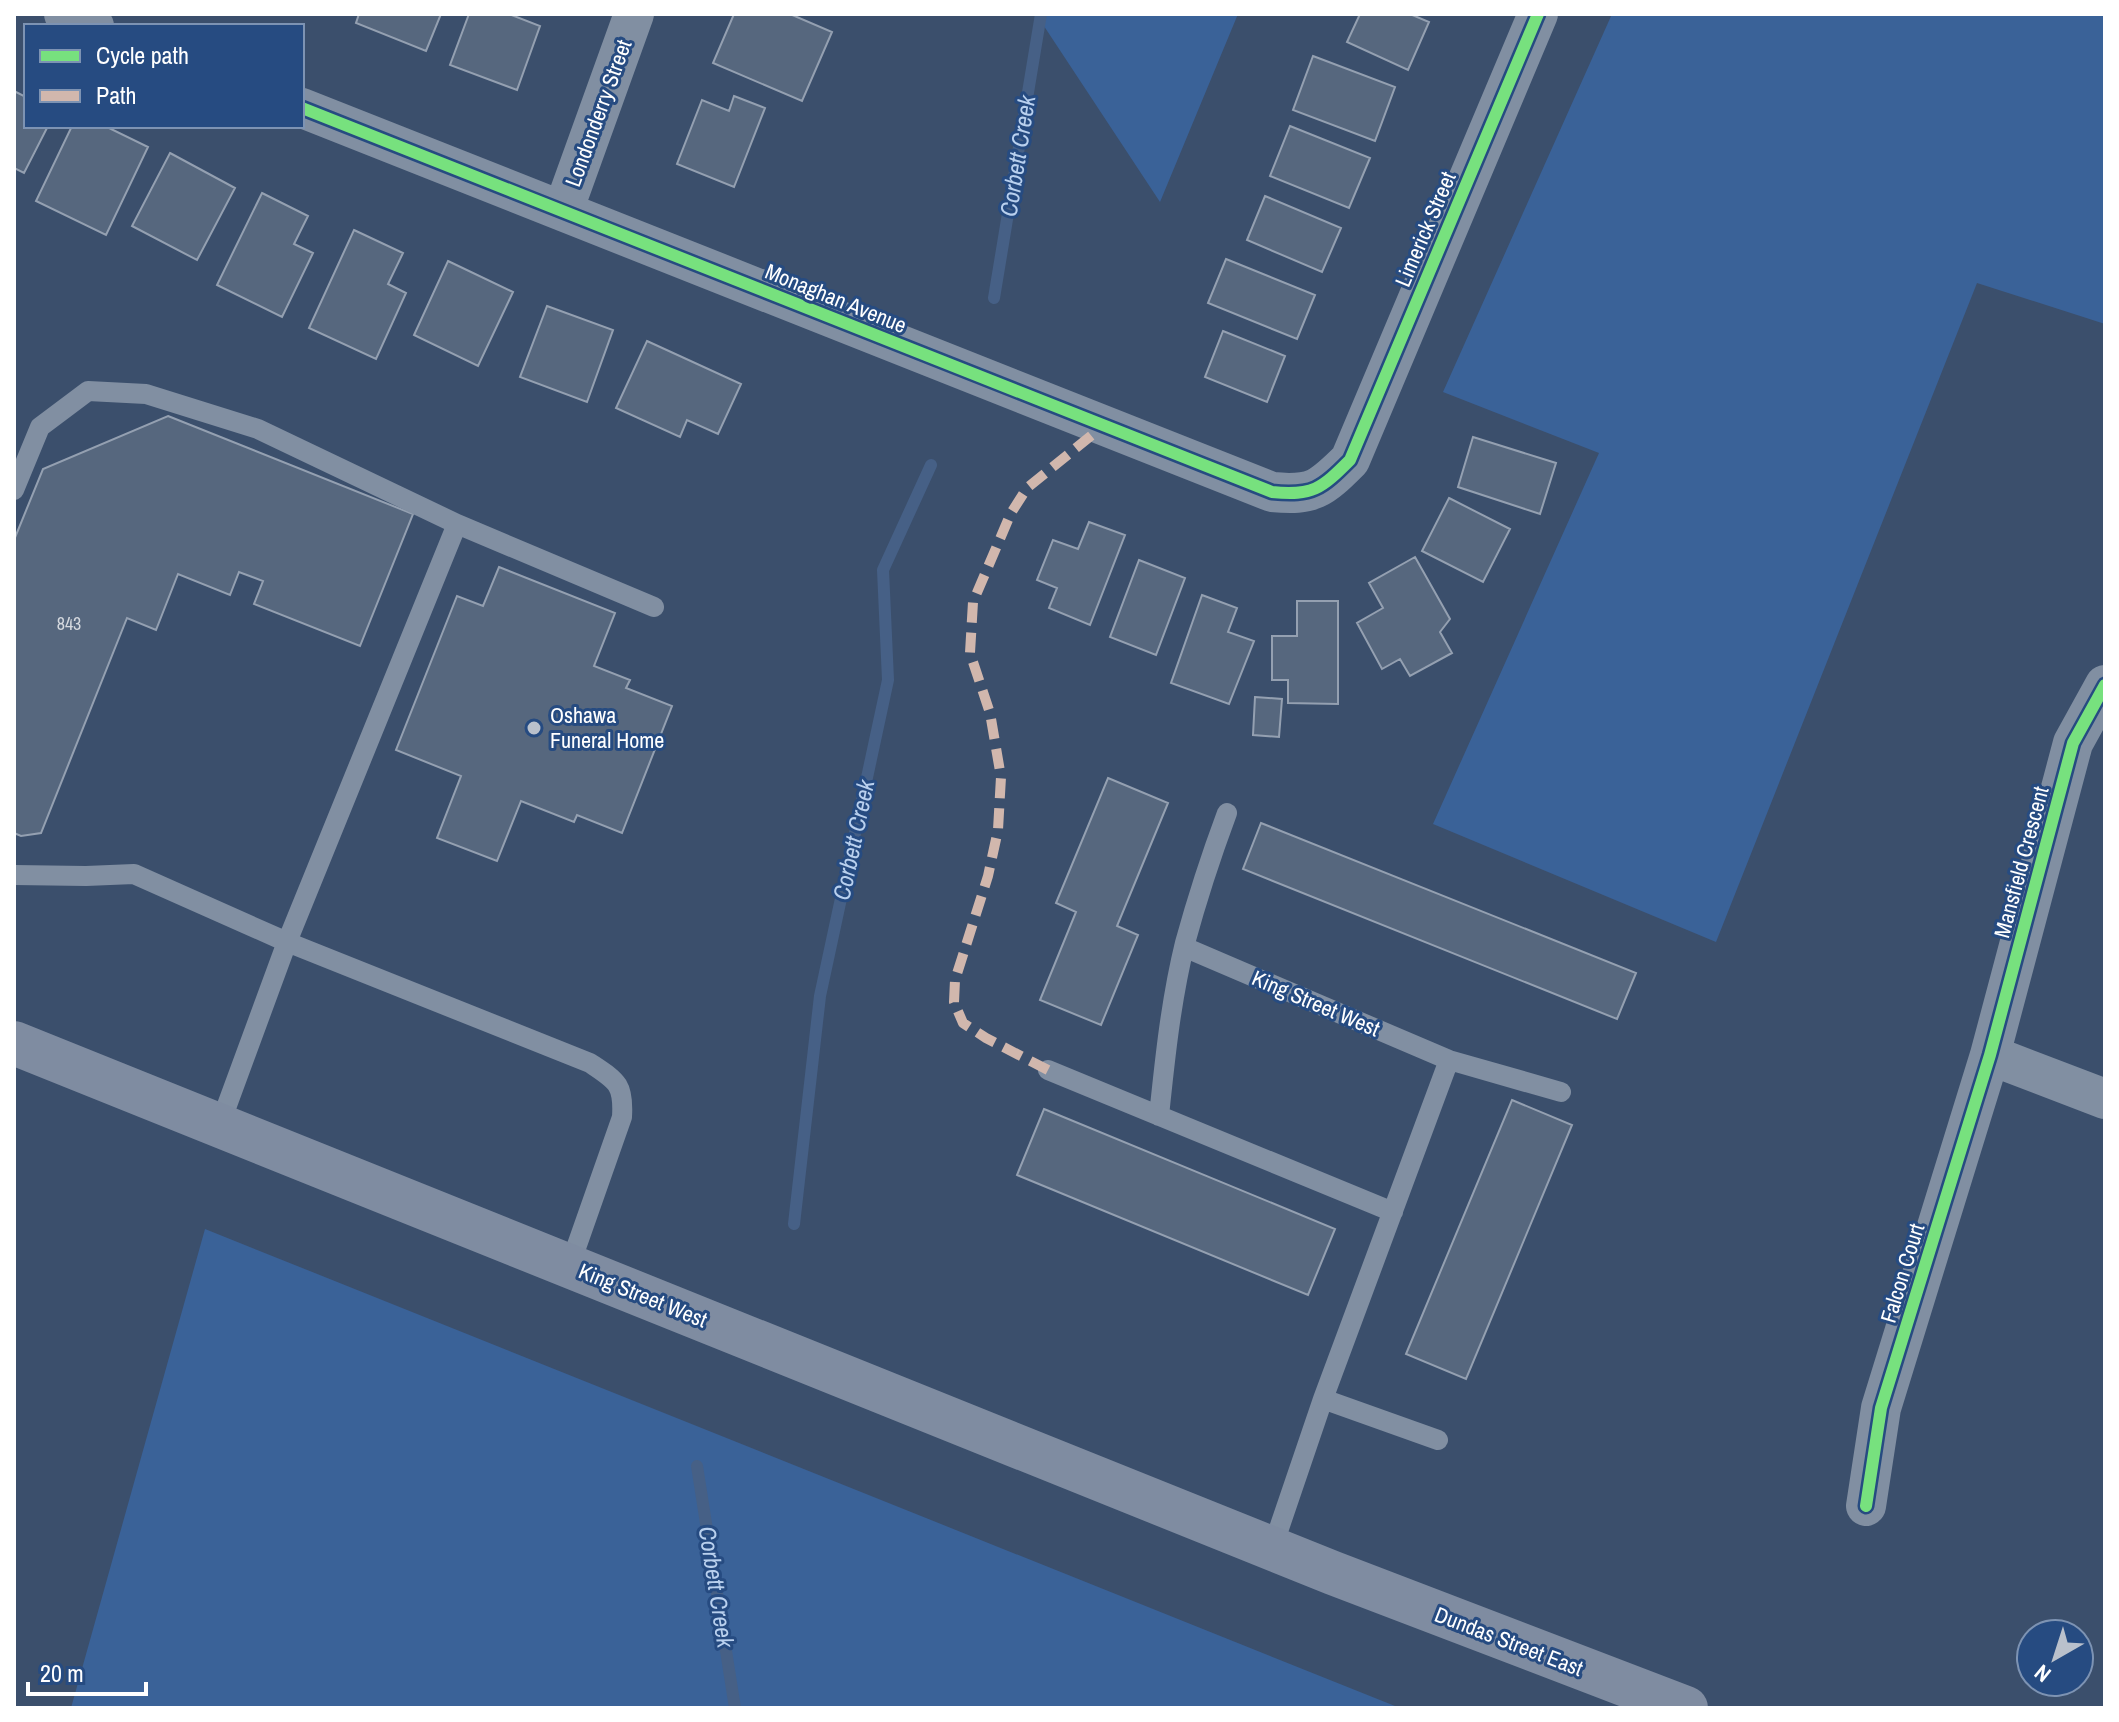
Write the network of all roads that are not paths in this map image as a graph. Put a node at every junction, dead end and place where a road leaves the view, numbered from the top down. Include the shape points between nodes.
1 (64, 14) edge
2 (634, 14) edge
3 (1538, 14) edge
4 (89, 24) edge
5 (304, 109) edge
6 (563, 211) junction
7 (1350, 460) joint
8 (14, 490) edge
9 (457, 524) junction
10 (654, 607) dead end
11 (2105, 685) edge
12 (1227, 813) dead end
13 (14, 875) edge
14 (287, 942) junction
15 (1184, 947) junction
16 (14, 1043) edge
17 (1990, 1055) junction
18 (1449, 1060) junction
19 (1048, 1070) dead end
20 (1561, 1092) dead end
21 (2105, 1099) edge
22 (1159, 1116) junction
23 (219, 1127) junction
24 (1393, 1212) junction
25 (570, 1265) junction
26 (1323, 1399) junction
27 (1438, 1440) dead end
28 (1866, 1506) dead end
29 (1272, 1549) junction
30 (1333, 1573) joint
31 (1686, 1708) edge

1 - 4 street
2 - 6 street, Londonderry Street
3 - 7 street, Limerick Street
5 - 6 street, Monaghan Avenue
6 - 7 street, Monaghan Avenue via 1272,492 1301,495 1328,482
8 - 9 lane via 40,427 88,391 146,394 258,429
9 - 10 lane
9 - 14 lane
11 - 17 street, Mansfield Crescent via 2073,743
12 - 15 lane
13 - 14 lane via 134,874
14 - 23 lane
14 - 25 lane via 590,1063 613,1078 624,1095 622,1117
15 - 18 lane, King Street West
15 - 22 lane
16 - 23 main road, King Street West
17 - 21 street
17 - 28 street, Falcon Court via 1881,1408
18 - 20 lane, King Street West
18 - 24 lane
19 - 22 lane
22 - 24 lane
23 - 25 main road, King Street West
24 - 26 lane
25 - 29 main road, King Street West
26 - 27 lane
26 - 29 lane
29 - 30 main road, King Street West
30 - 31 main road, Dundas Street East

